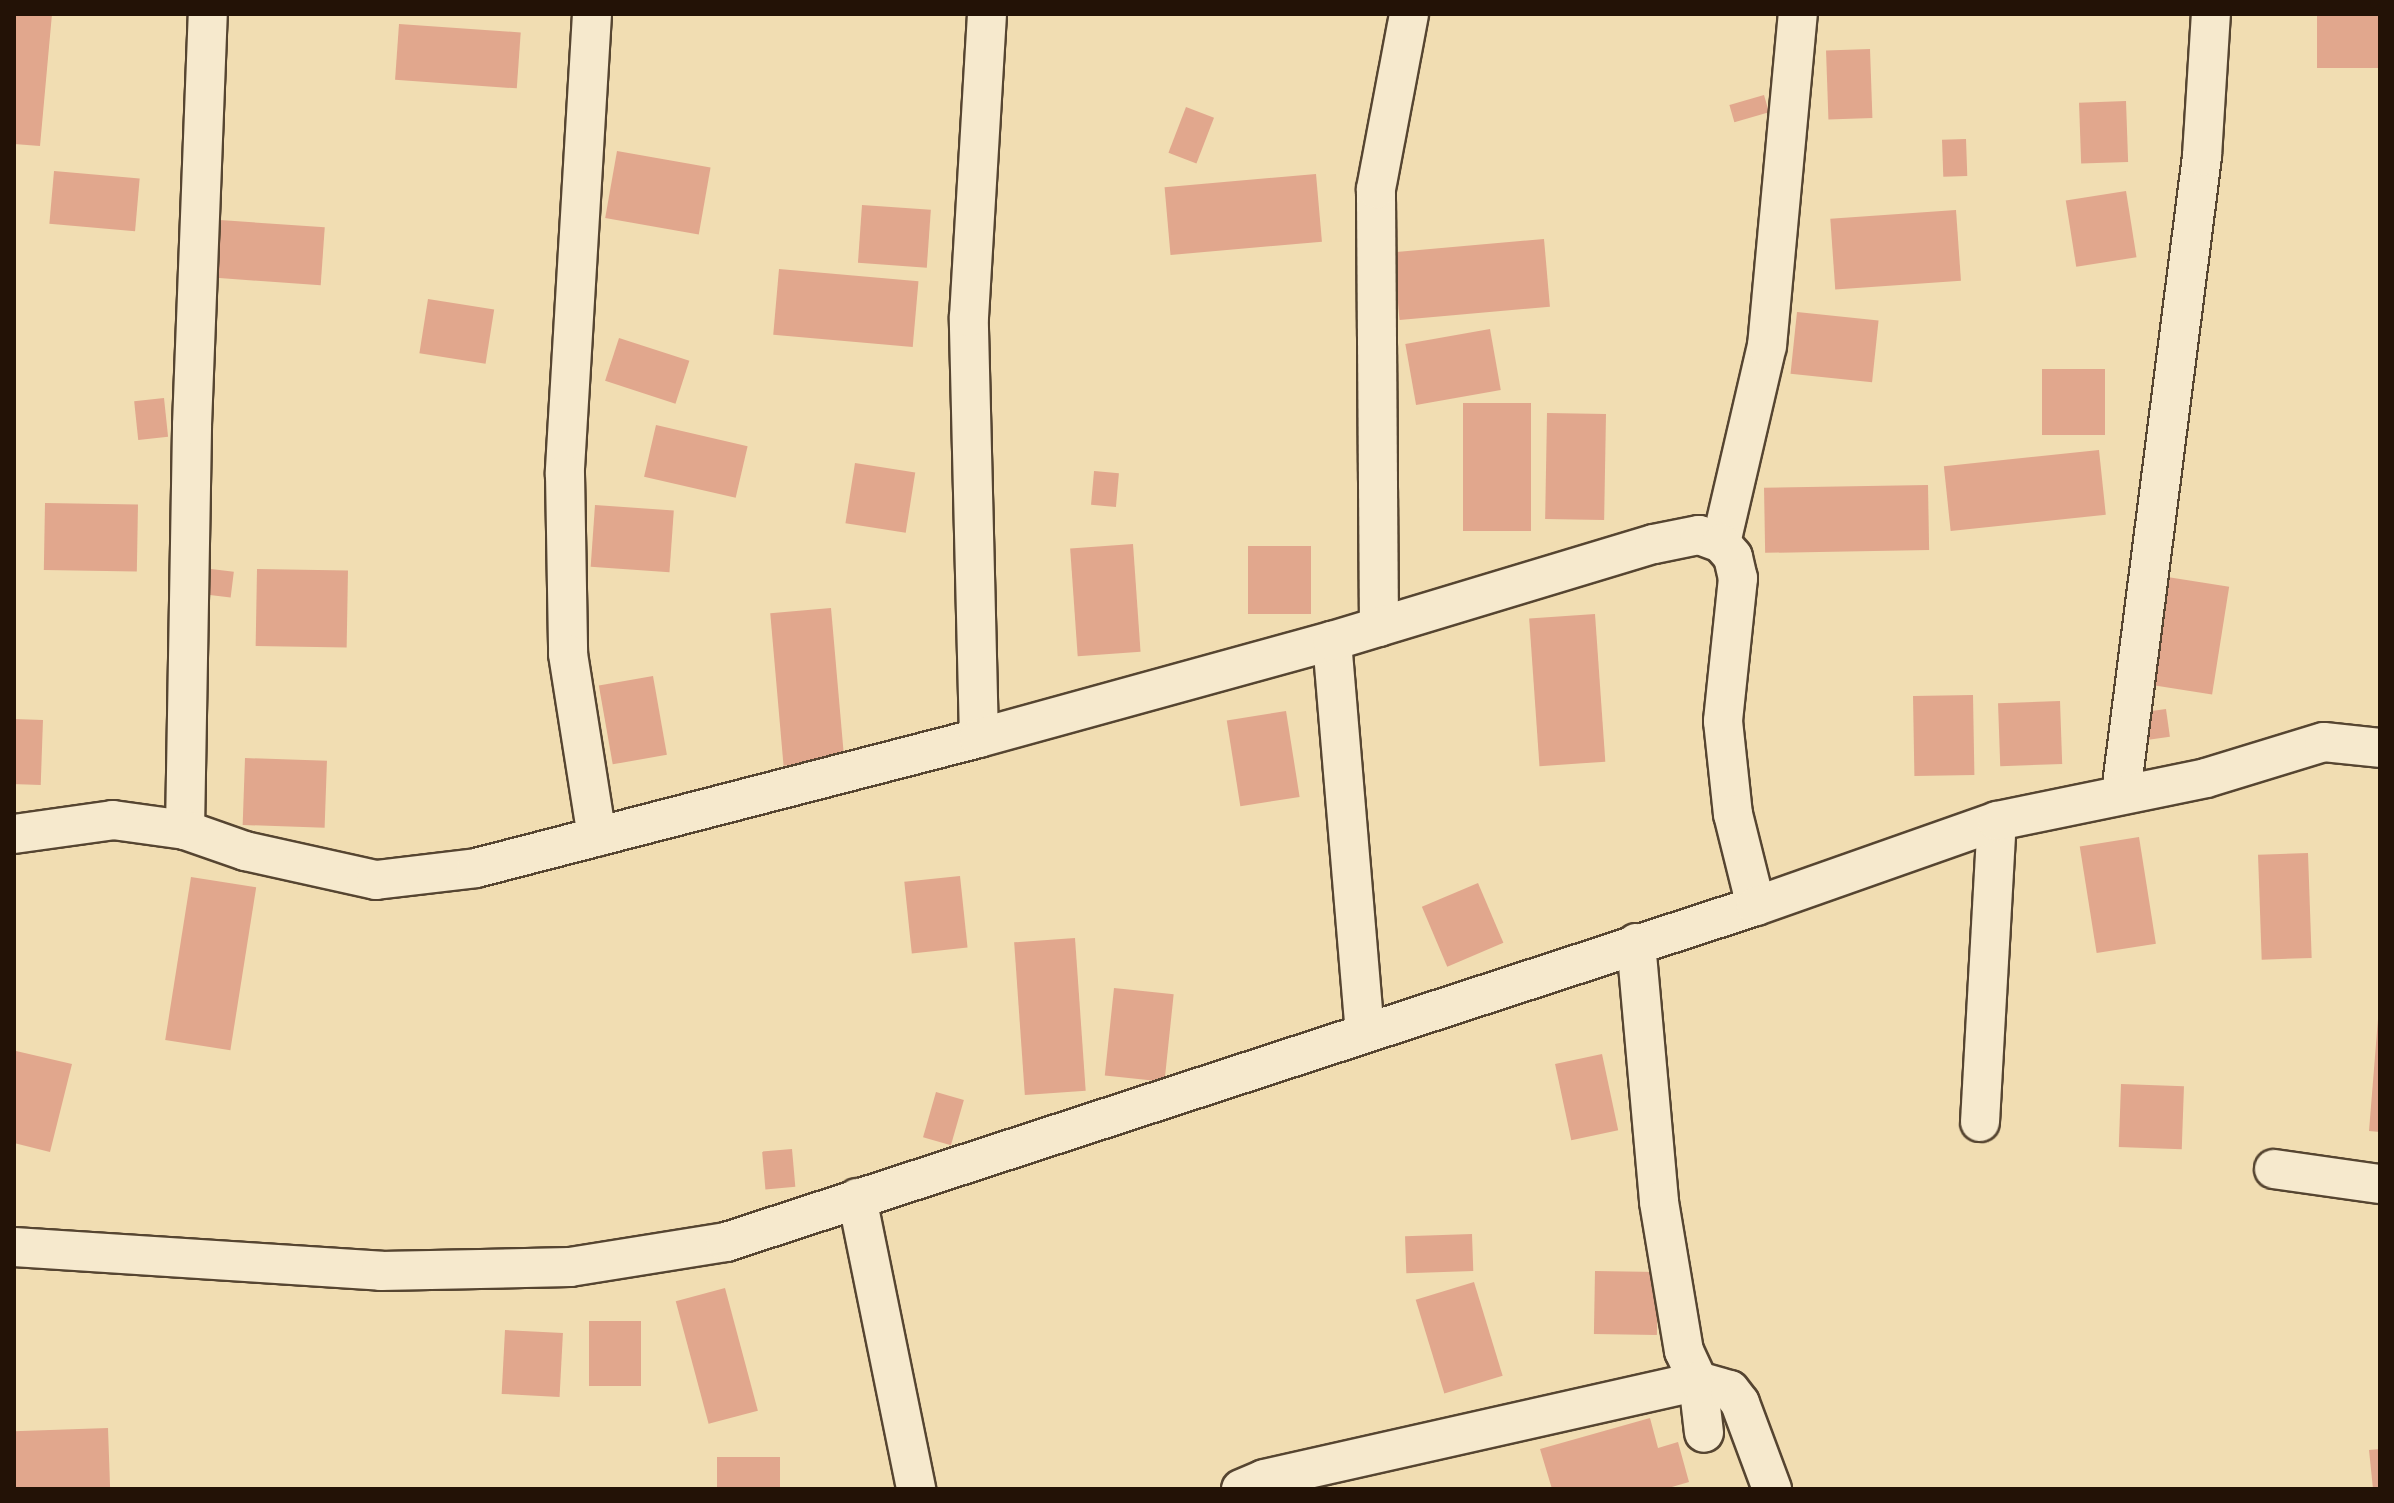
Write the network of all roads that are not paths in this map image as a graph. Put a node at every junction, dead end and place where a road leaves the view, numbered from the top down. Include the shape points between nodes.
1 (208, 14) edge
2 (592, 14) edge
3 (987, 14) edge
4 (1409, 14) edge
5 (1798, 14) edge
6 (2211, 14) edge
7 (1721, 543) junction
8 (1379, 627) junction
9 (1332, 641) junction
10 (979, 738) junction
11 (2380, 748) edge
12 (2121, 793) junction
13 (1997, 821) junction
14 (185, 830) junction
15 (14, 834) edge
16 (597, 837) junction
17 (1756, 906) junction
18 (1636, 943) junction
19 (1365, 1030) junction
20 (1980, 1122) dead end
21 (2274, 1169) dead end
22 (2380, 1184) edge
23 (857, 1198) junction
24 (14, 1247) edge
25 (1698, 1381) junction
26 (1704, 1433) dead end
27 (916, 1489) edge
28 (1241, 1489) edge
29 (1772, 1489) edge

1 - 14 street via 192,425
2 - 16 street via 565,474 568,654
3 - 10 street via 969,317
4 - 8 street via 1376,189
5 - 7 street via 1767,346
6 - 12 street via 2202,156
7 - 8 street via 1699,535 1654,544
7 - 17 street via 1733,557 1738,578 1723,721 1733,814
8 - 9 street
9 - 10 street
9 - 19 street
10 - 16 street
11 - 12 street via 2324,742 2206,778
12 - 13 street
13 - 17 street
13 - 20 street
14 - 15 street via 113,820
14 - 16 street via 245,851 376,880 476,868
17 - 18 street
18 - 19 street
18 - 25 street via 1659,1202 1684,1351
19 - 23 street
21 - 22 street
23 - 24 street via 726,1242 570,1267 381,1271
23 - 27 street
25 - 26 street
25 - 28 street via 1264,1479
25 - 29 street via 1730,1390 1740,1403

